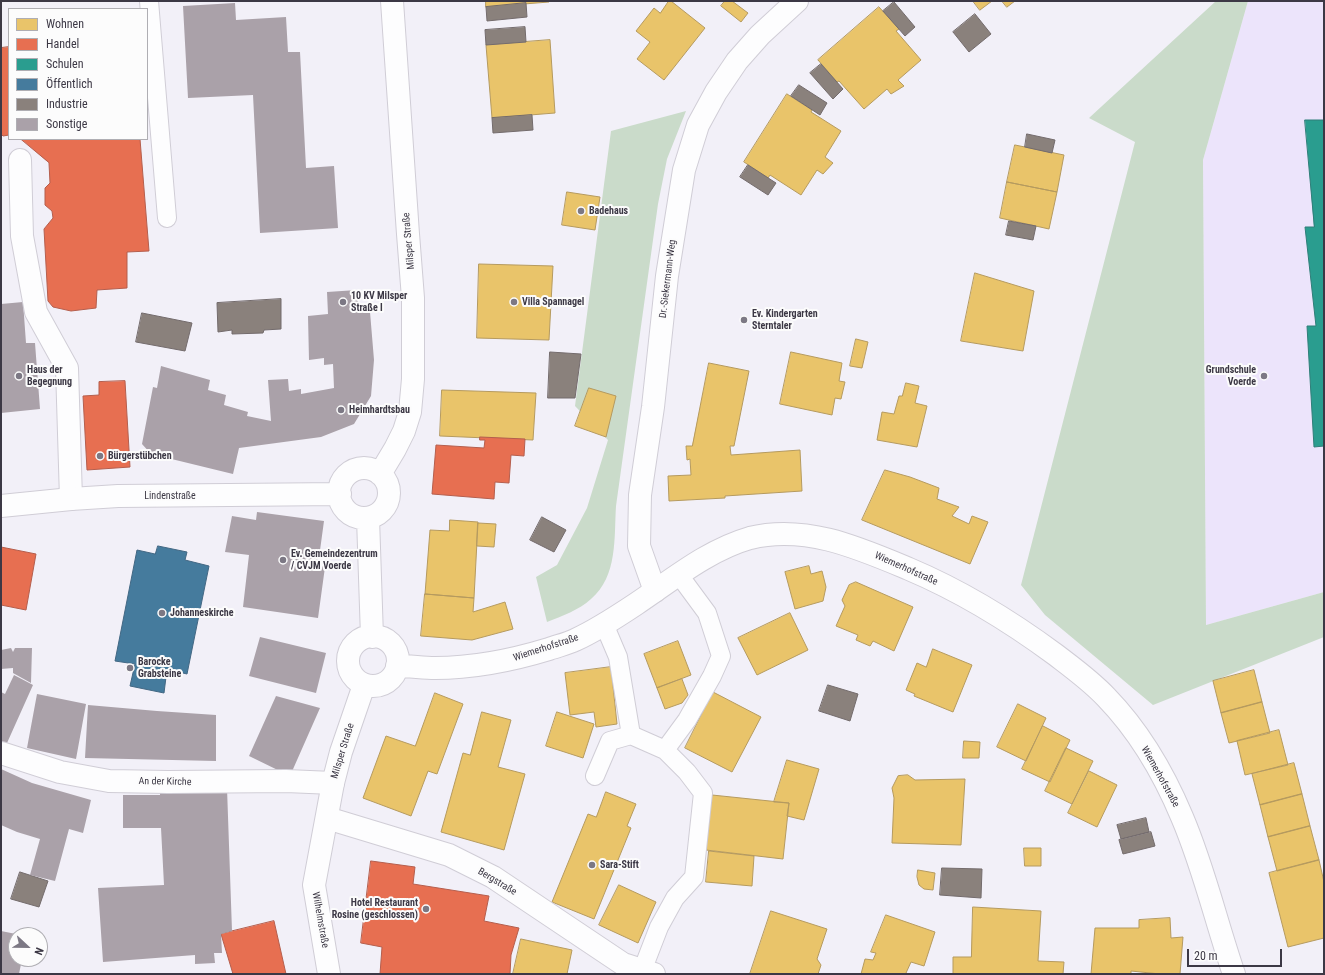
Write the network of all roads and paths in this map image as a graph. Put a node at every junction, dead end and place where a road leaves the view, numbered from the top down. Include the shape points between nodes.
1 (149, 1) edge
2 (392, 1) edge
3 (797, 1) edge
4 (20, 160) dead end
5 (167, 218) dead end
6 (380, 474) junction
7 (340, 494) junction
8 (71, 498) junction
9 (1, 506) edge
10 (368, 518) junction
11 (679, 575) junction
12 (655, 591) junction
13 (604, 624) junction
14 (372, 636) junction
15 (397, 666) junction
16 (364, 685) junction
17 (631, 735) junction
18 (665, 750) junction
19 (1, 753) edge
20 (595, 776) dead end
21 (333, 783) junction
22 (327, 818) junction
23 (646, 973) edge
24 (329, 974) edge
25 (1234, 974) edge

1 - 5 lane
2 - 6 street, Milsper Straße via 413,298 413,379 410,412 404,431
3 - 12 street, Dr.-Siekermann-Weg via 760,35 737,61 716,92 698,125 684,170 667,276 653,407 640,495 639,546
4 - 8 street via 22,236 36,312 67,368
6 - 7 street via 366,469 350,473 344,479
6 - 10 street via 388,486 388,500 380,512
7 - 8 street, Lindenstraße
7 - 10 street via 341,502 349,513
8 - 9 street, Lindenstraße
10 - 14 street
11 - 12 street, Wiemerhofstraße
11 - 18 lane via 707,613 721,656 687,720
11 - 25 street, Wiemerhofstraße via 713,552 750,538 796,534 815,536 874,554 920,574 983,606 1042,644 1106,696 1147,750 1169,789 1186,827
12 - 13 street, Wiemerhofstraße
13 - 15 street, Wiemerhofstraße via 575,640 516,659 435,668
13 - 17 lane via 618,657
14 - 15 street via 391,645 396,655
14 - 16 street via 355,644 348,656 348,668 358,682
15 - 16 street via 395,673 385,683 378,686
16 - 21 street, Milsper Straße
17 - 18 lane
17 - 20 lane via 610,741
18 - 23 lane via 703,793 694,878 675,898 660,927
19 - 21 street, An der Kirche via 60,772 109,781
21 - 22 street, Milsper Straße
22 - 23 street, Bergstraße via 449,855 493,877 623,964
22 - 24 street, Wilhelmstraße via 314,885

